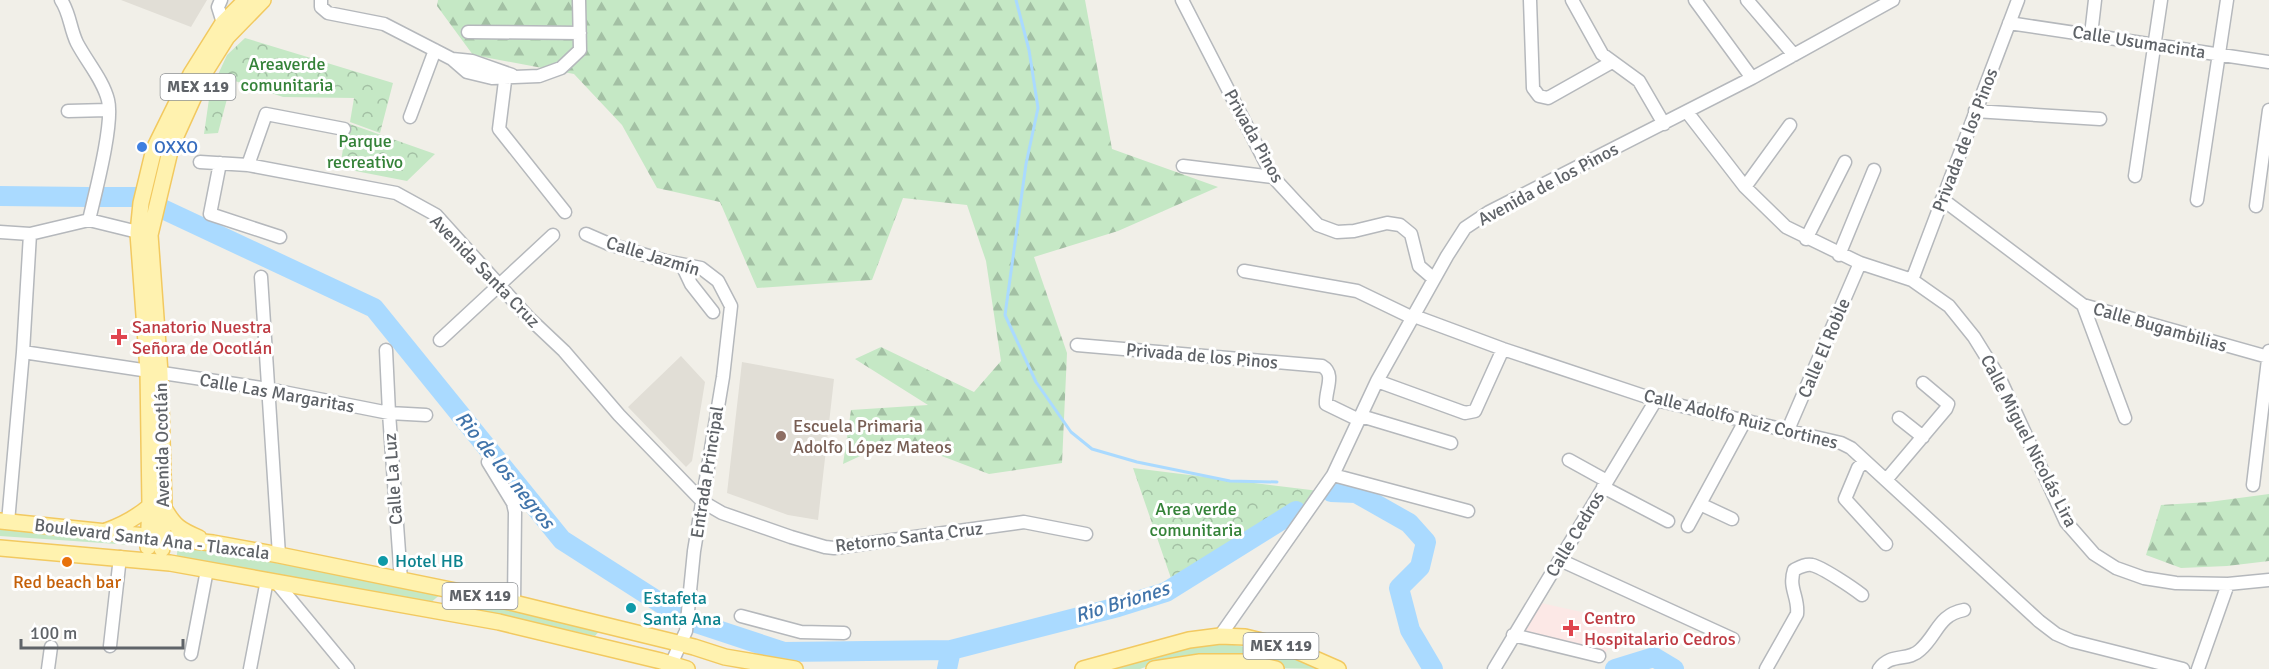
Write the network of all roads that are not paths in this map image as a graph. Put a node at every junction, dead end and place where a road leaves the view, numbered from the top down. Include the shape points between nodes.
1 (61, 0) edge
2 (221, 0) edge
3 (246, 0) edge
4 (263, 0) edge
5 (321, 0) edge
6 (579, 0) edge
7 (1182, 0) edge
8 (1530, 0) edge
9 (1572, 0) edge
10 (1695, 0) edge
11 (1747, 0) edge
12 (1893, 0) edge
13 (2018, 0) edge
14 (2095, 0) edge
15 (2161, 0) edge
16 (2227, 0) edge
17 (223, 23) junction
18 (2009, 23) junction
19 (468, 32) dead end
20 (580, 33) junction
21 (2091, 35) junction
22 (2155, 45) junction
23 (435, 50) junction
24 (2217, 54) junction
25 (1794, 55) junction
26 (1612, 62) junction
27 (2269, 62) edge
28 (509, 76) junction
29 (1752, 78) junction
30 (108, 110) junction
31 (2269, 110) edge
32 (68, 111) dead end
33 (1975, 111) junction
34 (1687, 112) junction
35 (410, 117) dead end
36 (2100, 119) dead end
37 (1664, 124) junction
38 (1791, 124) dead end
39 (344, 129) dead end
40 (200, 162) dead end
41 (1845, 162) dead end
42 (219, 163) junction
43 (248, 165) junction
44 (1183, 166) dead end
45 (1874, 170) dead end
46 (2135, 176) dead end
47 (1273, 177) junction
48 (1745, 187) junction
49 (1942, 199) junction
50 (2197, 200) dead end
51 (2256, 206) dead end
52 (148, 212) junction
53 (565, 212) dead end
54 (89, 219) junction
55 (0, 232) edge
56 (30, 234) junction
57 (144, 234) junction
58 (586, 234) dead end
59 (553, 235) dead end
60 (280, 237) dead end
61 (1806, 239) junction
62 (1839, 255) junction
63 (1860, 263) junction
64 (682, 265) junction
65 (1244, 271) dead end
66 (261, 277) dead end
67 (1434, 279) junction
68 (1912, 280) junction
69 (718, 281) joint
70 (499, 285) junction
71 (2083, 305) junction
72 (713, 312) dead end
73 (1413, 317) junction
74 (440, 340) dead end
75 (1077, 345) dead end
76 (1503, 349) junction
77 (386, 350) dead end
78 (22, 352) junction
79 (2268, 354) edge
80 (154, 372) junction
81 (1377, 381) junction
82 (1923, 383) dead end
83 (268, 389) junction
84 (1656, 400) junction
85 (389, 413) junction
86 (426, 415) dead end
87 (1360, 418) junction
88 (1899, 418) dead end
89 (2125, 418) dead end
90 (1745, 421) junction
91 (2264, 427) edge
92 (1787, 432) junction
93 (1923, 437) junction
94 (1451, 443) dead end
95 (1569, 460) dead end
96 (1865, 461) junction
97 (488, 462) dead end
98 (1333, 475) junction
99 (1886, 480) junction
100 (1605, 484) junction
101 (2253, 485) dead end
102 (703, 502) junction
103 (1700, 504) junction
104 (157, 507) junction
105 (1468, 511) dead end
106 (1732, 519) dead end
107 (1668, 521) dead end
108 (4, 522) edge
109 (1688, 526) dead end
110 (104, 532) junction
111 (1086, 534) dead end
112 (155, 538) junction
113 (213, 543) junction
114 (1886, 544) dead end
115 (0, 548) edge
116 (279, 555) junction
117 (120, 557) junction
118 (154, 560) junction
119 (1560, 560) junction
120 (207, 570) junction
121 (401, 580) junction
122 (2269, 580) edge
123 (271, 581) junction
124 (2228, 584) junction
125 (1862, 595) dead end
126 (492, 599) junction
127 (514, 603) junction
128 (1964, 610) dead end
129 (448, 614) junction
130 (741, 616) dead end
131 (844, 633) dead end
132 (1513, 635) junction
133 (1220, 636) junction
134 (683, 638) junction
135 (1733, 639) dead end
136 (110, 646) dead end
137 (51, 647) dead end
138 (191, 654) dead end
139 (1599, 656) dead end
140 (671, 666) edge
141 (1195, 666) edge
142 (48, 669) edge
143 (250, 669) edge
144 (348, 669) edge
145 (687, 669) edge
146 (795, 669) edge
147 (1083, 669) edge
148 (1154, 669) edge
149 (1276, 669) edge
150 (1338, 669) edge
151 (1494, 669) edge
152 (1766, 669) edge
153 (1878, 669) edge
154 (2183, 669) edge
155 (2198, 669) edge

1 - 30 street via 76,41 109,101
2 - 17 street via 218,7
3 - 17 main road, Avenida Ocotlán / MEX 119
4 - 52 main road, Avenida Ocotlán / MEX 119 via 227,37 205,72 171,147 161,190
5 - 23 street via 321,7 328,13 384,24
6 - 20 street
7 - 47 street, Privada Pinos
8 - 26 street via 1533,88 1539,96 1548,98
9 - 26 street via 1602,54
10 - 29 street
11 - 25 street
12 - 25 street, Avenida de los Pinos
13 - 18 street, Privada de los Pinos
14 - 21 street
15 - 22 street
16 - 24 street
17 - 52 main road, Avenida Ocotlán / MEX 119 via 191,74 154,149 146,185
18 - 21 street, Calle Usumacinta
18 - 33 street, Privada de los Pinos
19 - 20 street
20 - 28 street via 580,50 561,68 539,76
21 - 22 street, Calle Usumacinta
22 - 24 street, Calle Usumacinta
22 - 46 street
23 - 28 street via 475,68
23 - 35 street
24 - 27 street, Calle Usumacinta
24 - 50 street
25 - 29 street, Avenida de los Pinos
26 - 37 street via 1639,81
28 - 53 street via 500,129
29 - 34 street, Avenida de los Pinos
30 - 32 street
30 - 54 street
31 - 51 street
33 - 36 street
33 - 49 street, Privada de los Pinos
34 - 37 street, Avenida de los Pinos
34 - 48 street, Calle Miguel Nicolás Lira
37 - 67 street, Avenida de los Pinos via 1465,228
38 - 48 street
39 - 43 street via 266,114
40 - 42 street, Avenida Santa Cruz
41 - 61 street
42 - 43 street, Avenida Santa Cruz
42 - 60 street via 210,214
43 - 70 street, Avenida Santa Cruz via 396,193 436,215
44 - 47 street
45 - 62 street
47 - 67 street, Privada Pinos via 1318,225 1337,232 1387,223 1400,225 1411,234 1419,266
48 - 61 street, Calle Miguel Nicolás Lira via 1786,227
49 - 68 street, Privada de los Pinos
49 - 71 street, Calle Bugambilias
52 - 57 main road, Avenida Ocotlán / MEX 119
54 - 56 street
54 - 57 street
55 - 56 street
56 - 78 street
57 - 80 main road, Avenida Ocotlán / MEX 119
58 - 64 street, Calle Jazmín
59 - 70 street
61 - 62 street, Calle Miguel Nicolás Lira
62 - 63 street, Calle Miguel Nicolás Lira
63 - 68 street, Calle Miguel Nicolás Lira
63 - 92 street, Calle El Roble
64 - 69 street, Calle Jazmín via 701,268
64 - 72 street
65 - 73 street, Calle Adolfo Ruiz Cortines via 1357,291
66 - 83 street
67 - 73 street, Avenida de los Pinos
68 - 124 street, Calle Miguel Nicolás Lira via 1949,306 1974,337 2000,379 2066,522 2094,554 2116,568 2144,578
69 - 102 street, Entrada Principal via 731,306
70 - 74 street
70 - 102 street, Avenida Santa Cruz
71 - 79 street, Calle Bugambilias
71 - 89 street
73 - 76 street, Calle Adolfo Ruiz Cortines
73 - 81 street, Avenida de los Pinos
75 - 87 street, Privada de los Pinos via 1322,366 1330,375 1326,404
76 - 81 street via 1475,411 1465,413
76 - 84 street, Calle Adolfo Ruiz Cortines
77 - 85 street, Calle La Luz
78 - 80 street, Calle Las Margaritas
78 - 108 street
79 - 91 street
80 - 83 street, Calle Las Margaritas
80 - 104 main road, Avenida Ocotlán / MEX 119
81 - 87 street, Avenida de los Pinos
82 - 93 street via 1948,404
83 - 85 street, Calle Las Margaritas
83 - 116 street
84 - 90 street, Calle Adolfo Ruiz Cortines
84 - 100 street, Calle Cedros
85 - 86 street, Calle Las Margaritas
85 - 121 street, Calle La Luz
87 - 94 street
87 - 98 street, Avenida de los Pinos
88 - 93 street
90 - 92 street, Calle Adolfo Ruiz Cortines
90 - 103 street
91 - 101 street
92 - 96 street, Calle Adolfo Ruiz Cortines via 1841,443
93 - 99 street
95 - 100 street
96 - 99 street, Calle Adolfo Ruiz Cortines
96 - 114 street via 1845,499
97 - 127 street via 515,512
98 - 105 street
98 - 133 street, Avenida de los Pinos
99 - 154 street, Calle Adolfo Ruiz Cortines via 2056,634
100 - 107 street
100 - 119 street, Calle Cedros
102 - 111 street, Retorno Santa Cruz via 722,513 834,548 1024,522
102 - 134 street, Entrada Principal
103 - 106 street
103 - 109 street
104 - 110 main road
104 - 112 main road, Avenida Ocotlán / MEX 119
104 - 113 main road via 180,529
108 - 110 main road, Boulevard Santa Ana - Tlaxcala / MEX 119
110 - 112 main road, Boulevard Santa Ana - Tlaxcala / MEX 119
112 - 113 main road, Boulevard Santa Ana - Tlaxcala / MEX 119
112 - 118 main road, Avenida Ocotlán / MEX 119
113 - 116 main road, Boulevard Santa Ana - Tlaxcala / MEX 119
115 - 117 main road, Boulevard Santa Ana - Tlaxcala / MEX 119
116 - 121 main road, Boulevard Santa Ana - Tlaxcala / MEX 119
117 - 118 main road, Boulevard Santa Ana - Tlaxcala / MEX 119
117 - 136 street
118 - 120 main road, Boulevard Santa Ana - Tlaxcala / MEX 119
119 - 132 street, Calle Cedros
119 - 135 street
120 - 123 main road, Boulevard Santa Ana - Tlaxcala / MEX 119
120 - 138 street
121 - 126 main road, Boulevard Santa Ana - Tlaxcala / MEX 119
122 - 124 street, Calle Miguel Nicolás Lira
123 - 129 main road, Boulevard Santa Ana - Tlaxcala / MEX 119
123 - 143 street
123 - 144 street
124 - 155 street
125 - 152 street via 1814,565 1794,570 1791,580 1797,614
126 - 127 main road, Boulevard Santa Ana - Tlaxcala / MEX 119
126 - 129 main road via 451,600 445,606
127 - 134 main road, Boulevard Santa Ana - Tlaxcala / MEX 119
128 - 153 street via 1948,615 1920,651 1892,658
129 - 140 main road, Boulevard Santa Ana - Tlaxcala / MEX 119 via 499,622
130 - 131 street via 801,632
132 - 139 street
132 - 151 street, Calle Cedros
133 - 147 main road, MEX 119 via 1189,640
133 - 150 main road, MEX 119 via 1245,637 1290,648
134 - 140 street, Entrada Principal
134 - 146 main road, Boulevard Santa Ana - Tlaxcala / MEX 119 via 725,657
137 - 142 street
140 - 145 main road, Boulevard Santa Ana - Tlaxcala / MEX 119
141 - 148 main road, MEX 119
141 - 149 main road, MEX 119 via 1245,662

